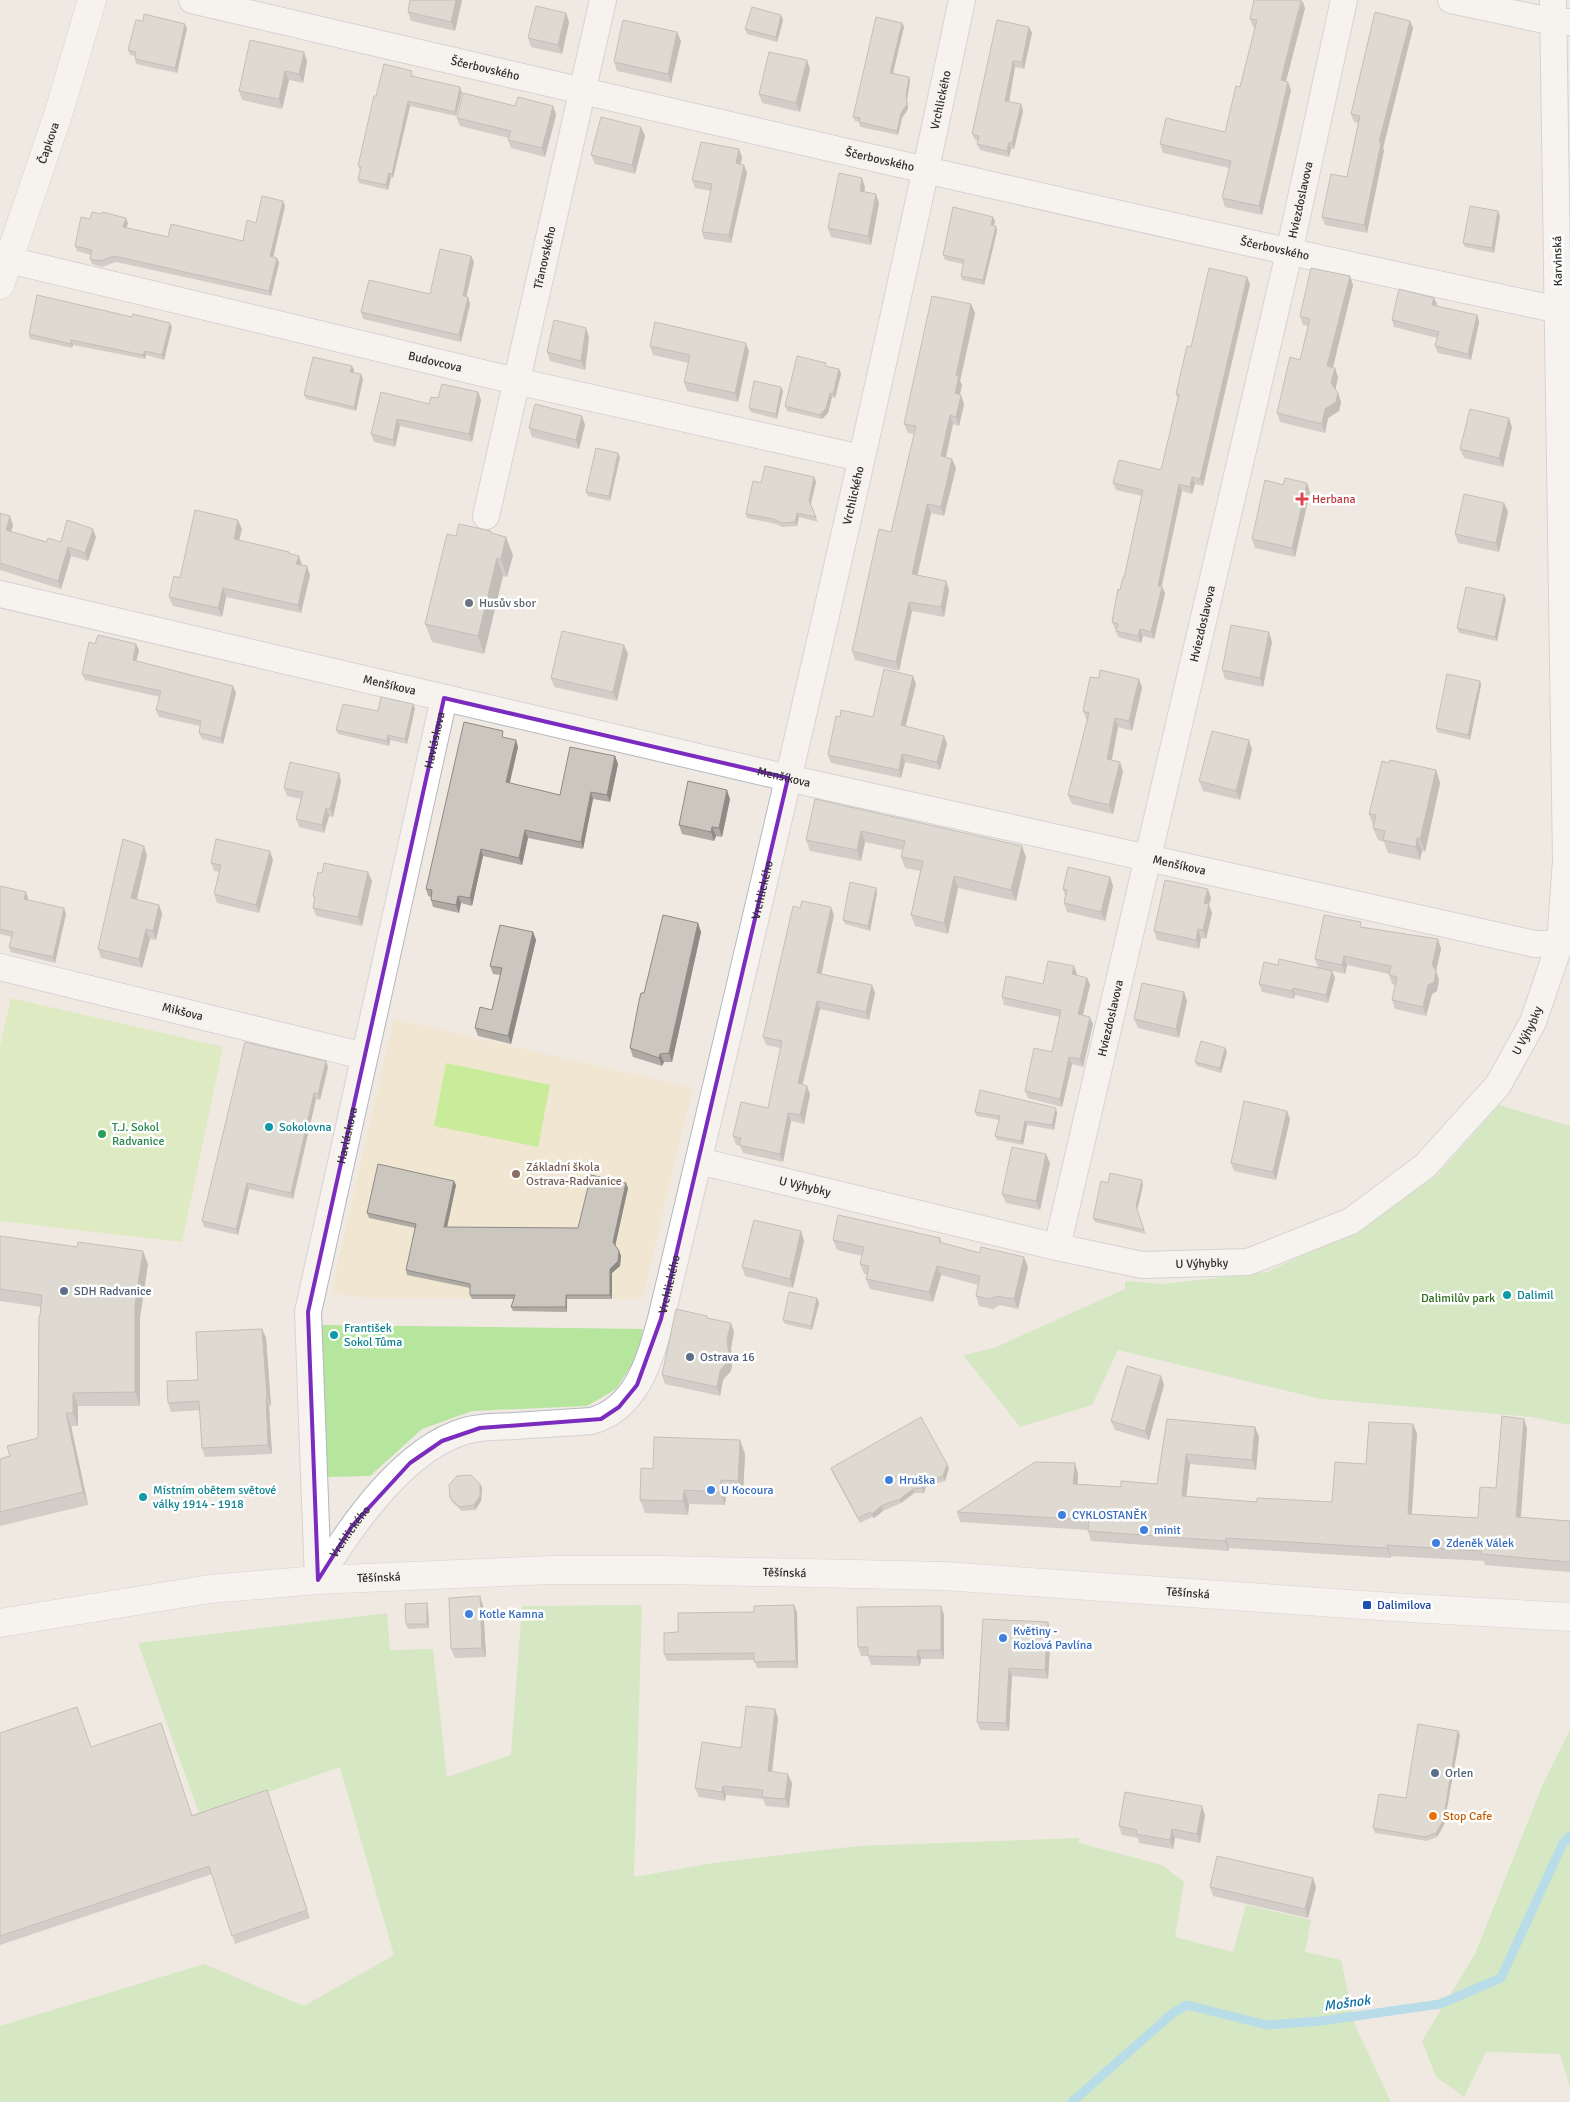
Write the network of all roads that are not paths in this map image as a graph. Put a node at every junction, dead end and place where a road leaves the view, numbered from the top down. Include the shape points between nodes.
1 (92, 0) edge
2 (192, 0) edge
3 (603, 0) edge
4 (962, 0) edge
5 (1344, 0) edge
6 (1451, 0) edge
7 (1559, 14) edge
8 (583, 91) junction
9 (926, 171) junction
10 (1289, 253) junction
11 (9, 260) junction
12 (0, 285) edge
13 (1564, 310) edge
14 (516, 381) junction
15 (861, 458) junction
16 (486, 516) dead end
17 (0, 594) edge
18 (444, 698) junction
19 (788, 778) junction
20 (1148, 858) junction
21 (1565, 943) edge
22 (0, 967) edge
23 (364, 1056) junction
24 (699, 1161) junction
25 (1057, 1247) junction
26 (318, 1580) junction
27 (1570, 1617) edge
28 (0, 1623) edge

1 - 11 main road, Čapkova via 58,115
2 - 8 street, Ščerbovského
3 - 8 street, Třanovského
4 - 9 street, Vrchlického
5 - 10 street, Hviezdoslavova
6 - 7 street
7 - 13 street, Karvinská
8 - 9 street, Ščerbovského
8 - 14 street, Třanovského
9 - 10 street, Ščerbovského
9 - 15 street, Vrchlického
10 - 13 street, Ščerbovského
10 - 20 street, Hviezdoslavova
11 - 12 main road, Čapkova
11 - 14 street, Budovcova
13 - 21 street, Karvinská
14 - 15 street, Budovcova
14 - 16 street, Třanovského
15 - 19 street, Vrchlického
17 - 18 street, Menšíkova
18 - 19 street, Menšíkova
18 - 23 street, Havláskova
19 - 20 street, Menšíkova
19 - 24 street, Vrchlického
20 - 21 street, Menšíkova via 1535,944
20 - 25 street, Hviezdoslavova
21 - 25 street, U Výhybky via 1533,1022 1498,1085 1425,1166 1351,1221 1248,1262 1142,1265
22 - 23 street, Mikšova
23 - 26 street, Havláskova via 308,1312
24 - 25 street, U Výhybky
24 - 26 street, Vrchlického via 655,1341 643,1372 627,1399 609,1415 591,1421 480,1428 442,1441 410,1463 358,1519
26 - 27 main road, Těšínská via 560,1570 944,1576
26 - 28 main road, Těšínská via 210,1590

